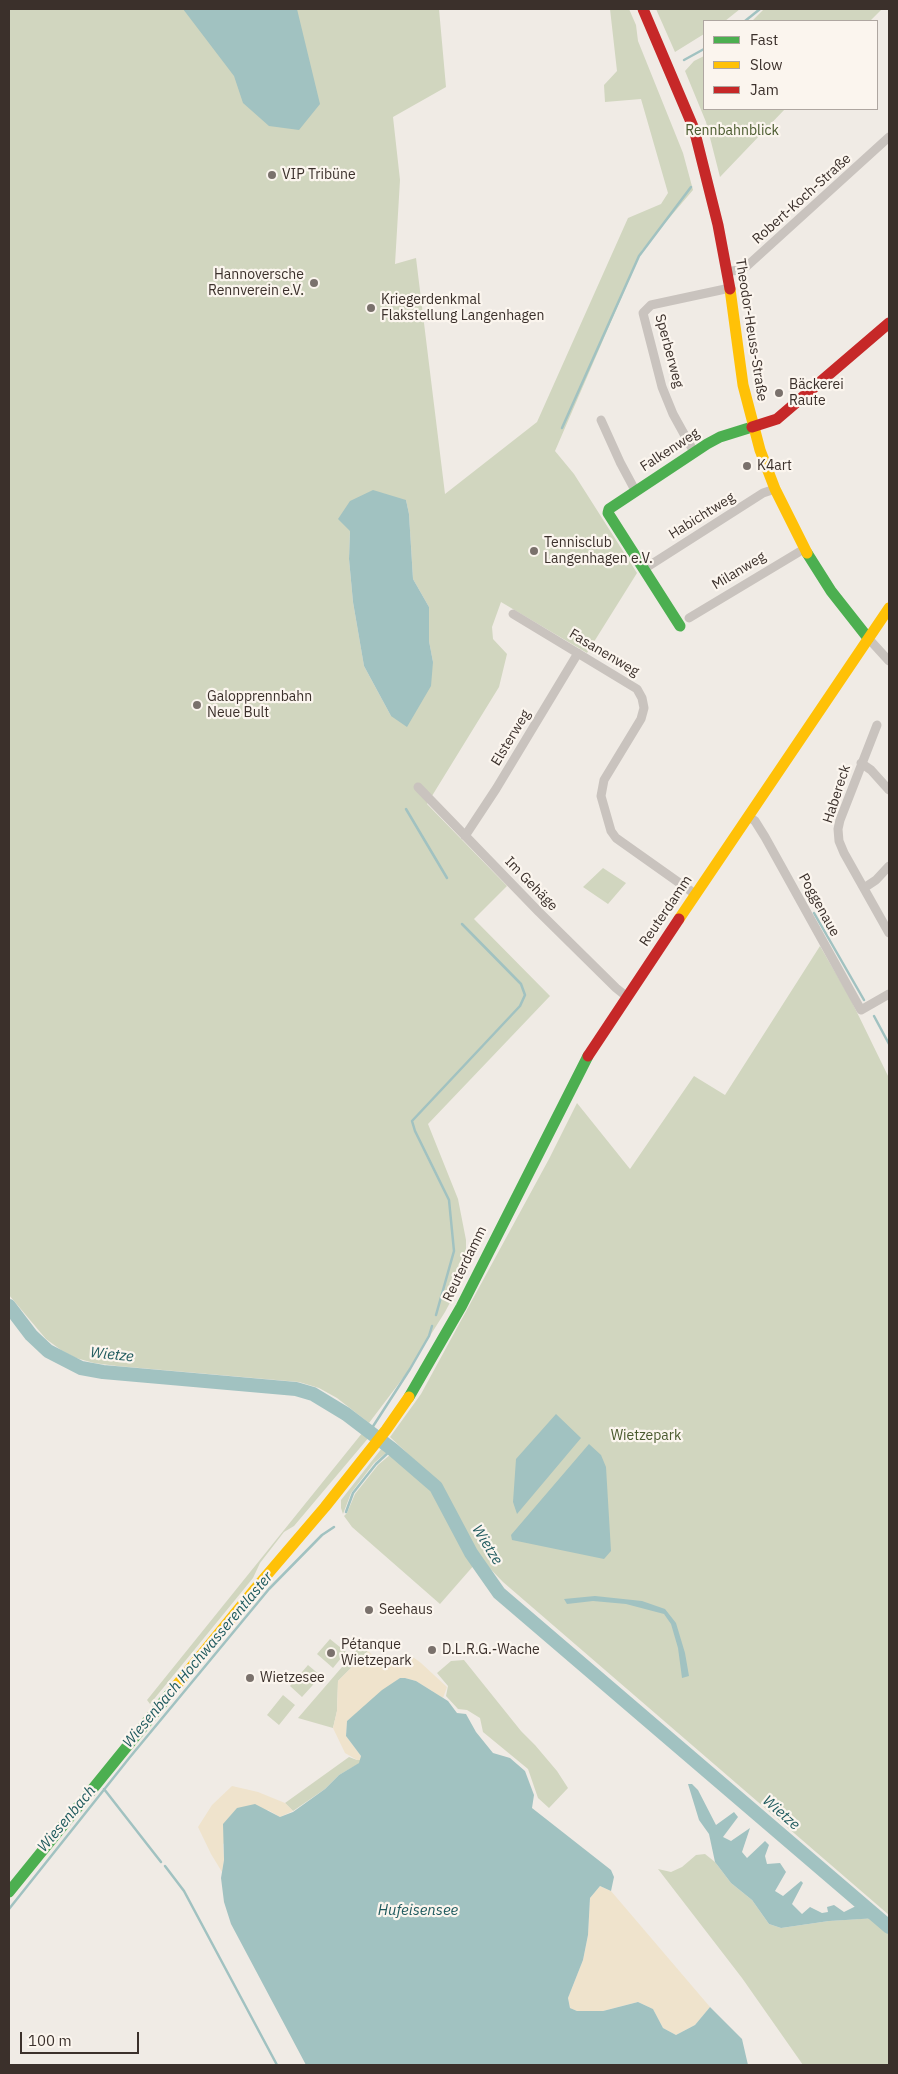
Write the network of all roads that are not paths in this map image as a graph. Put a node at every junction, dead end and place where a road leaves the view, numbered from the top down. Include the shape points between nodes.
1 (643, 9) edge
2 (889, 137) edge
3 (727, 272) junction
4 (730, 288) junction
5 (889, 323) edge
6 (601, 420) dead end
7 (753, 427) junction
8 (694, 452) junction
9 (775, 489) junction
10 (635, 490) junction
11 (804, 549) junction
12 (644, 569) junction
13 (889, 608) edge
14 (513, 614) dead end
15 (688, 618) dead end
16 (680, 626) dead end
17 (868, 638) junction
18 (578, 654) junction
19 (889, 661) edge
20 (877, 725) dead end
21 (861, 763) junction
22 (418, 787) dead end
23 (889, 790) edge
24 (748, 816) junction
25 (465, 836) junction
26 (889, 866) edge
27 (864, 888) junction
28 (695, 894) junction
29 (889, 933) edge
30 (889, 994) edge
31 (626, 996) junction
32 (9, 1892) edge

1 - 3 street, Theodor-Heuss-Straße via 694,128
2 - 3 street, Robert-Koch-Straße via 747,266
3 - 4 street, Theodor-Heuss-Straße
4 - 7 street, Theodor-Heuss-Straße via 743,385
4 - 8 street, Sperberweg via 651,305 643,313 662,387
5 - 7 street, Falkenweg via 777,419
6 - 10 street
7 - 8 street, Falkenweg via 720,437
7 - 9 street, Theodor-Heuss-Straße
8 - 10 street, Falkenweg
9 - 11 street, Theodor-Heuss-Straße
9 - 12 street, Habichtweg via 763,493
10 - 12 street, Falkenweg via 613,504 608,514
11 - 15 street, Milanweg
11 - 17 street, Theodor-Heuss-Straße via 831,592
12 - 16 street
13 - 17 street, Reuterdamm
14 - 18 street, Fasanenweg
17 - 19 street
17 - 24 street, Reuterdamm
18 - 25 street, Elsterweg
18 - 28 street, Fasanenweg via 635,687 644,708 641,719 601,789 611,831 619,841
20 - 21 street, Habereck
21 - 23 street, Habereck
21 - 27 street, Habereck via 838,829 839,842
22 - 25 street, Im Gehäge
24 - 28 street, Reuterdamm
24 - 30 street, Poggenaue via 765,837 861,1010
25 - 31 street, Im Gehäge
26 - 27 street
27 - 29 street, Habereck
28 - 31 street, Reuterdamm
31 - 32 street, Reuterdamm via 579,1070 461,1307 407,1400 372,1448

